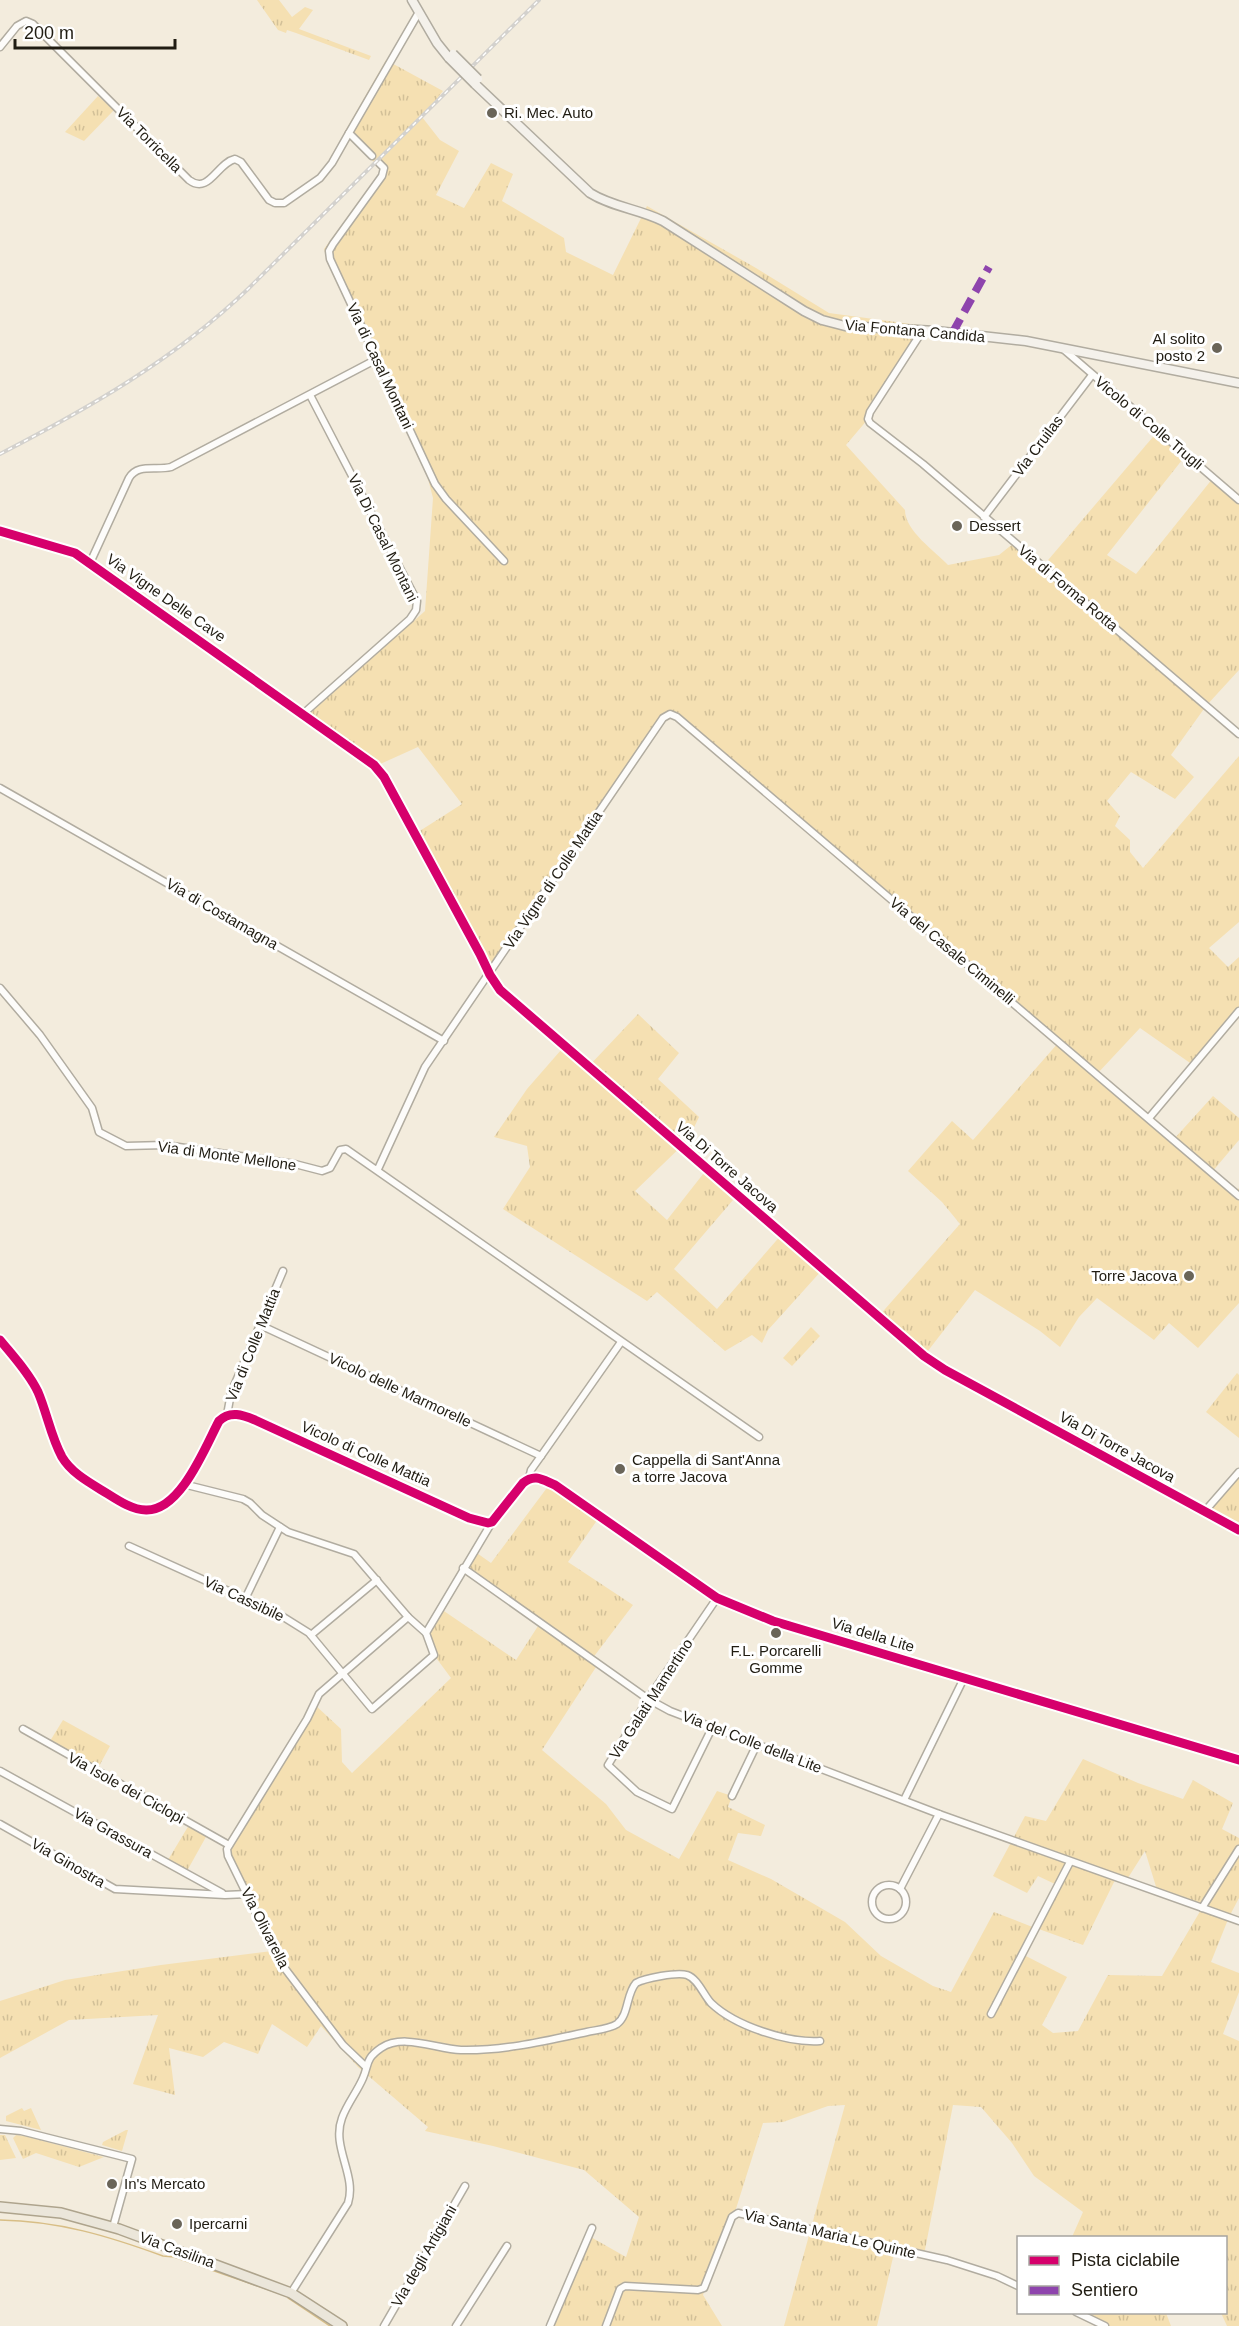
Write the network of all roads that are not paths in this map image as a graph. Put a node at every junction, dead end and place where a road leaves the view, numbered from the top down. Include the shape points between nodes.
1 (412, 0) edge
2 (419, 12) junction
3 (0, 47) edge
4 (349, 133) junction
5 (372, 156) dead end
6 (380, 163) dead end
7 (923, 330) junction
8 (1059, 346) junction
9 (377, 359) junction
10 (1092, 375) junction
11 (1239, 383) edge
12 (310, 395) junction
13 (1239, 500) edge
14 (984, 517) junction
15 (0, 531) edge
16 (504, 561) dead end
17 (90, 563) junction
18 (304, 713) junction
19 (663, 718) joint
20 (1239, 734) edge
21 (0, 788) edge
22 (490, 975) junction
23 (0, 988) edge
24 (1239, 1011) edge
25 (444, 1041) junction
26 (1149, 1118) junction
27 (378, 1169) junction
28 (1239, 1196) edge
29 (283, 1271) dead end
30 (260, 1324) junction
31 (0, 1340) edge
32 (621, 1342) junction
33 (227, 1415) junction
34 (759, 1437) dead end
35 (541, 1456) junction
36 (1239, 1472) edge
37 (529, 1478) junction
38 (183, 1484) junction
39 (1205, 1512) junction
40 (492, 1522) junction
41 (280, 1527) junction
42 (1239, 1530) edge
43 (129, 1546) dead end
44 (463, 1568) junction
45 (377, 1580) junction
46 (717, 1598) junction
47 (245, 1599) junction
48 (408, 1617) junction
49 (426, 1633) junction
50 (311, 1635) junction
51 (342, 1674) junction
52 (964, 1678) junction
53 (648, 1699) junction
54 (713, 1726) junction
55 (24, 1730) dead end
56 (757, 1744) junction
57 (1239, 1760) edge
58 (0, 1771) edge
59 (732, 1796) dead end
60 (904, 1800) junction
61 (939, 1814) junction
62 (0, 1824) edge
63 (229, 1845) junction
64 (1239, 1849) edge
65 (1070, 1862) junction
66 (900, 1889) junction
67 (248, 1894) junction
68 (225, 1895) junction
69 (1202, 1908) junction
70 (1239, 1921) edge
71 (991, 2014) dead end
72 (820, 2041) dead end
73 (365, 2066) junction
74 (0, 2129) edge
75 (465, 2186) dead end
76 (0, 2206) edge
77 (114, 2227) junction
78 (592, 2228) dead end
79 (507, 2246) dead end
80 (1017, 2286) edge
81 (291, 2293) junction
82 (1078, 2314) edge
83 (342, 2326) edge
84 (384, 2326) edge
85 (456, 2326) edge
86 (550, 2326) edge
87 (606, 2326) edge
88 (1105, 2326) edge

1 - 2 street, Via Fontana Candida
2 - 4 street
2 - 7 street, Via Fontana Candida, bridge via 451,56 590,193 663,221 814,317 854,327
3 - 4 street, Via Torricella via 19,24 33,24 196,185 204,184 235,159 269,200 284,203 323,175
4 - 5 street
6 - 9 street, Via di Casal Montani via 384,170 381,179 329,253
7 - 8 street, Via Fontana Candida
7 - 14 street, Via di Forma Rotta via 868,419
8 - 10 street, Vicolo di Colle Trugli
8 - 11 street, Via Fontana Candida
9 - 12 street
9 - 16 street, Via di Casal Montani via 438,489
10 - 13 street, Vicolo di Colle Trugli
10 - 14 street, Via Cruilas
12 - 17 street via 175,465 139,469 130,475
12 - 18 street, Via Di Casal Montani via 417,607 411,620
14 - 20 street, Via di Forma Rotta
15 - 17 street, Via Vigne Delle Cave via 70,550
17 - 18 street, Via Vigne Delle Cave
18 - 22 street, Via Di Torre Jacova via 380,771
19 - 22 street, Via Vigne di Colle Mattia
19 - 26 street, Via del Casale Ciminelli via 670,714 677,717
21 - 25 street, Via di Costamagna
22 - 25 street, Via Vigne di Colle Mattia
22 - 39 street, Via Di Torre Jacova via 505,995 924,1356
23 - 27 street, Via di Monte Mellone via 37,1031 92,1108 99,1132 126,1146 165,1145 322,1171 330,1168 343,1149
24 - 26 street
25 - 27 street, Via Vigne di Colle Mattia via 420,1075
26 - 28 street, Via del Casale Ciminelli
27 - 32 street
29 - 30 street, Via di Colle Mattia
30 - 33 street, Via di Colle Mattia via 231,1393
30 - 35 street, Vicolo delle Marmorelle
31 - 38 street, Via di Colle Mattia via 34,1385 61,1454 79,1474 115,1498 145,1510 160,1506
32 - 34 street
32 - 35 street
33 - 38 street, Via di Colle Mattia via 219,1421 199,1464
33 - 40 street, Vicolo di Colle Mattia via 252,1419 469,1518
35 - 37 street
36 - 39 street
37 - 40 street
37 - 46 street, Via della Lite via 555,1485
38 - 41 street via 243,1499
39 - 42 street, Via Di Torre Jacova
40 - 44 street
41 - 45 street via 351,1553
41 - 47 street
43 - 47 street, Via Cassibile
44 - 49 street
44 - 53 street, Via del Colle della Lite
45 - 48 street
45 - 50 street
46 - 52 street, Via della Lite via 773,1620
46 - 53 street, Via Galati Mamertino
47 - 50 street, Via Cassibile via 277,1613
48 - 49 street
48 - 51 street
49 - 51 street, Via Cassibile via 434,1655 372,1709
50 - 51 street, Via Cassibile
51 - 63 street via 319,1694
52 - 57 street, Via della Lite
52 - 60 street
53 - 54 street, Via del Colle della Lite
53 - 54 street, Via Galati Mamertino via 608,1765 637,1792 672,1809
54 - 56 street, Via del Colle della Lite
55 - 63 street, Via Isole dei Ciclopi
56 - 59 street
56 - 60 street, Via del Colle della Lite
58 - 68 street, Via Grassura
60 - 61 street, Via del Colle della Lite
61 - 65 street, Via del Colle della Lite
61 - 66 street
62 - 68 street, Via Ginostra via 115,1889
63 - 67 street, Via Olivarella via 228,1856
64 - 69 street
65 - 69 street, Via del Colle della Lite
65 - 71 street
66 - 66 street via 905,1898 902,1912 894,1918 879,1916 872,1902 875,1892 884,1886
67 - 68 street, Via Ginostra
67 - 73 street, Via Olivarella via 280,1962 343,2044
69 - 70 street, Via del Colle della Lite
72 - 73 street via 787,2038 741,2021 713,2004 692,1978 677,1974 636,1983 621,2019 613,2026 493,2049 396,2042 380,2049
73 - 81 street via 339,2127 350,2199
74 - 77 street via 132,2159
75 - 84 street, Via degli Artigiani
76 - 77 main road, Via Casilina via 61,2213
77 - 81 main road, Via Casilina
78 - 86 street
79 - 85 street
80 - 87 street, Via Santa Maria Le Quinte via 947,2260 738,2212 732,2217 704,2288 625,2286
81 - 83 main road, Via Casilina
82 - 88 street

